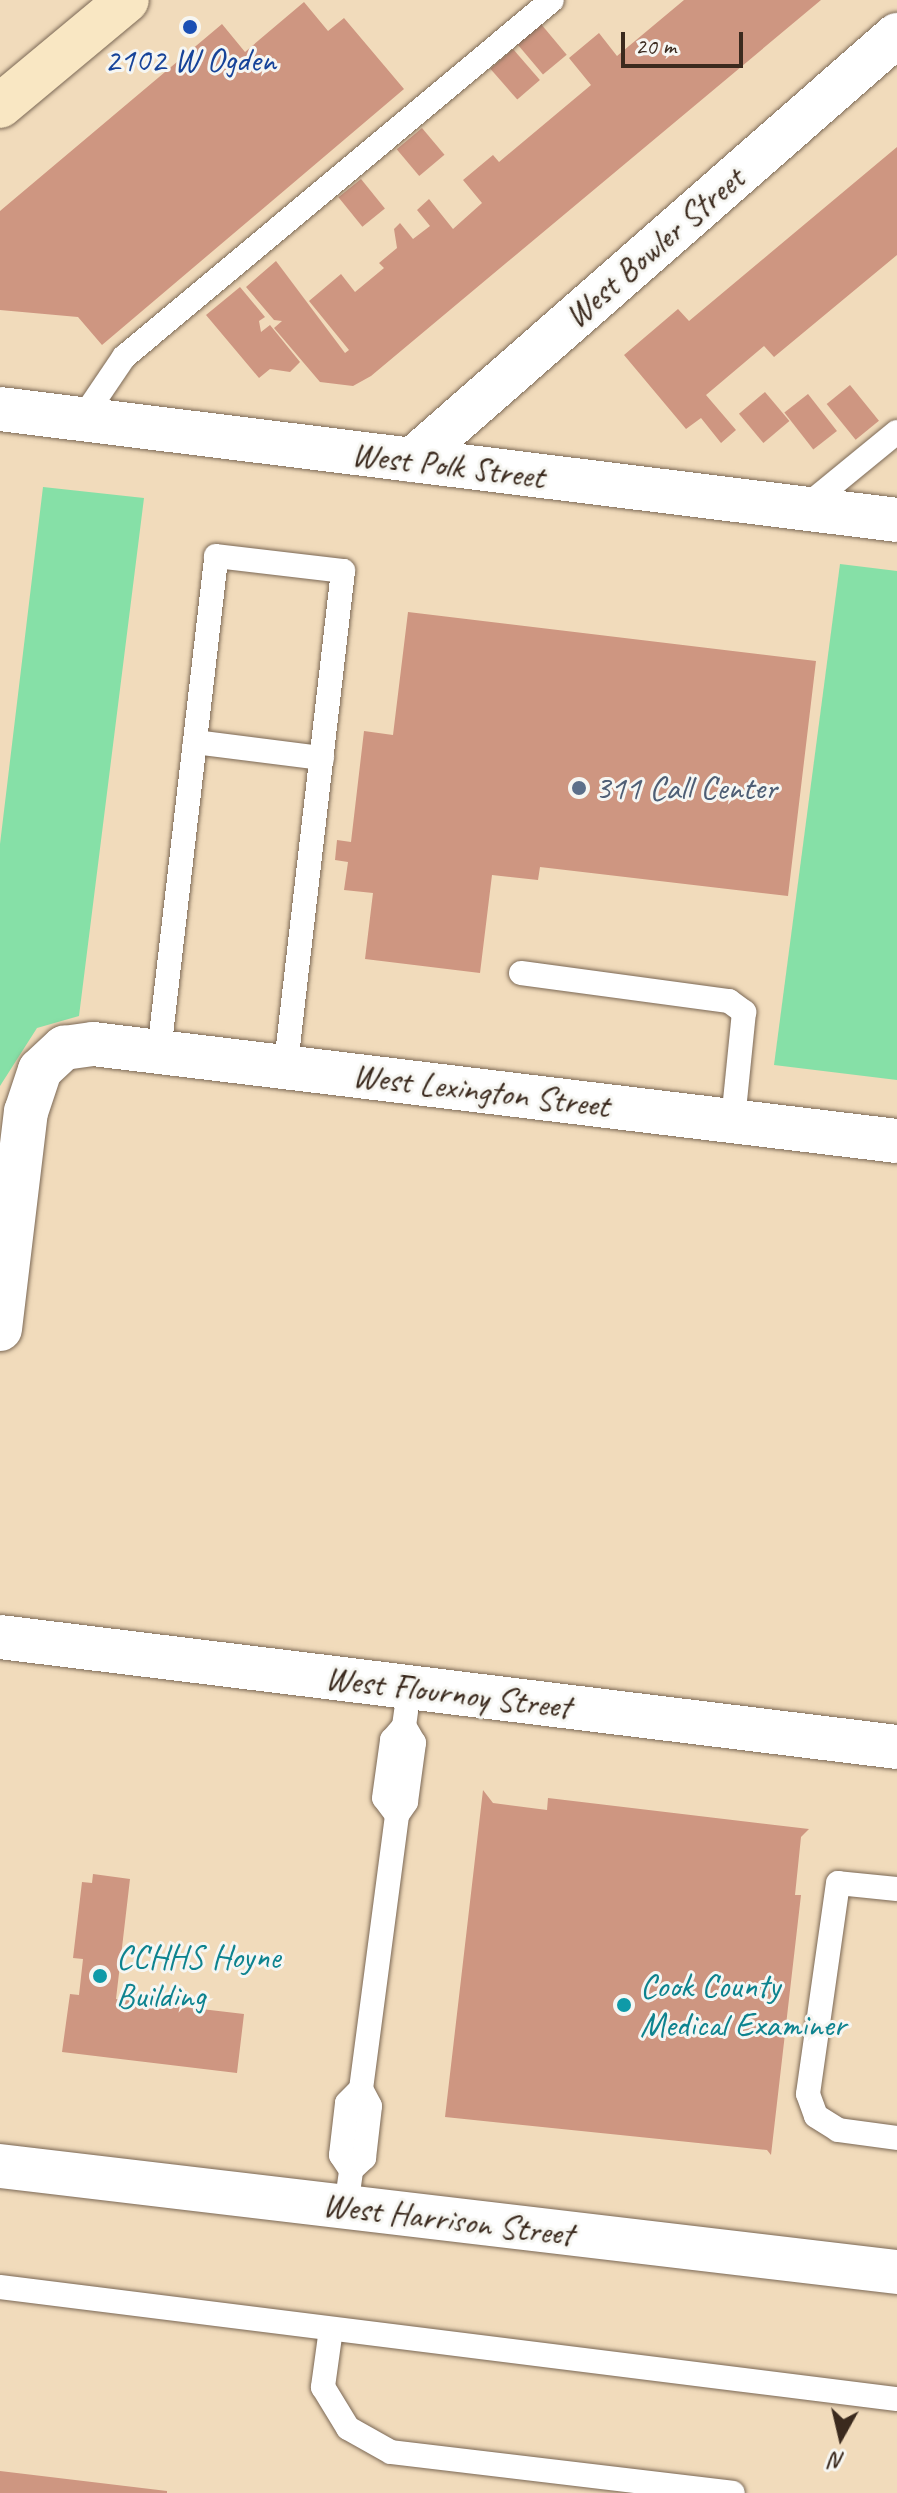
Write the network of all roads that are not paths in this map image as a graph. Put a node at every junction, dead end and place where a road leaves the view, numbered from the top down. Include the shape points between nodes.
1 (127, 0) edge
2 (552, 0) edge
3 (897, 35) edge
4 (0, 106) edge
5 (0, 409) edge
6 (82, 419) junction
7 (897, 432) edge
8 (412, 460) junction
9 (804, 508) junction
10 (897, 520) edge
11 (195, 742) junction
12 (322, 758) junction
13 (521, 973) dead end
14 (159, 1052) junction
15 (286, 1066) junction
16 (733, 1121) junction
17 (897, 1141) edge
18 (0, 1329) edge
19 (0, 1637) edge
20 (407, 1707) junction
21 (897, 1747) edge
22 (897, 1889) edge
23 (897, 2138) edge
24 (0, 2166) edge
25 (349, 2188) junction
26 (897, 2272) edge
27 (0, 2287) edge
28 (331, 2329) junction
29 (897, 2399) edge
30 (733, 2493) edge

1 - 4 main road
2 - 6 lane via 124,357
3 - 8 street, West Bowler Street
5 - 6 street, West Polk Street
6 - 8 street, West Polk Street
7 - 9 lane
8 - 9 street, West Polk Street
9 - 10 street, West Polk Street
11 - 12 lane
11 - 12 lane via 216,556 343,571
11 - 14 lane
12 - 15 lane
13 - 16 lane via 729,1001 744,1012
14 - 15 street, West Lexington Street
14 - 18 street, West Lexington Street via 93,1044 64,1048 40,1070 26,1112
15 - 16 street, West Lexington Street
16 - 17 street, West Lexington Street
19 - 20 street, West Flournoy Street
20 - 21 street, West Flournoy Street
20 - 25 lane via 414,1743 406,1802 397,1815 361,2089 370,2106 364,2158
22 - 23 lane via 838,1883 808,2094 816,2116 838,2130
24 - 25 street, West Harrison Street
25 - 26 street, West Harrison Street
27 - 28 lane
28 - 29 lane
28 - 30 lane via 323,2387 348,2428 391,2452

